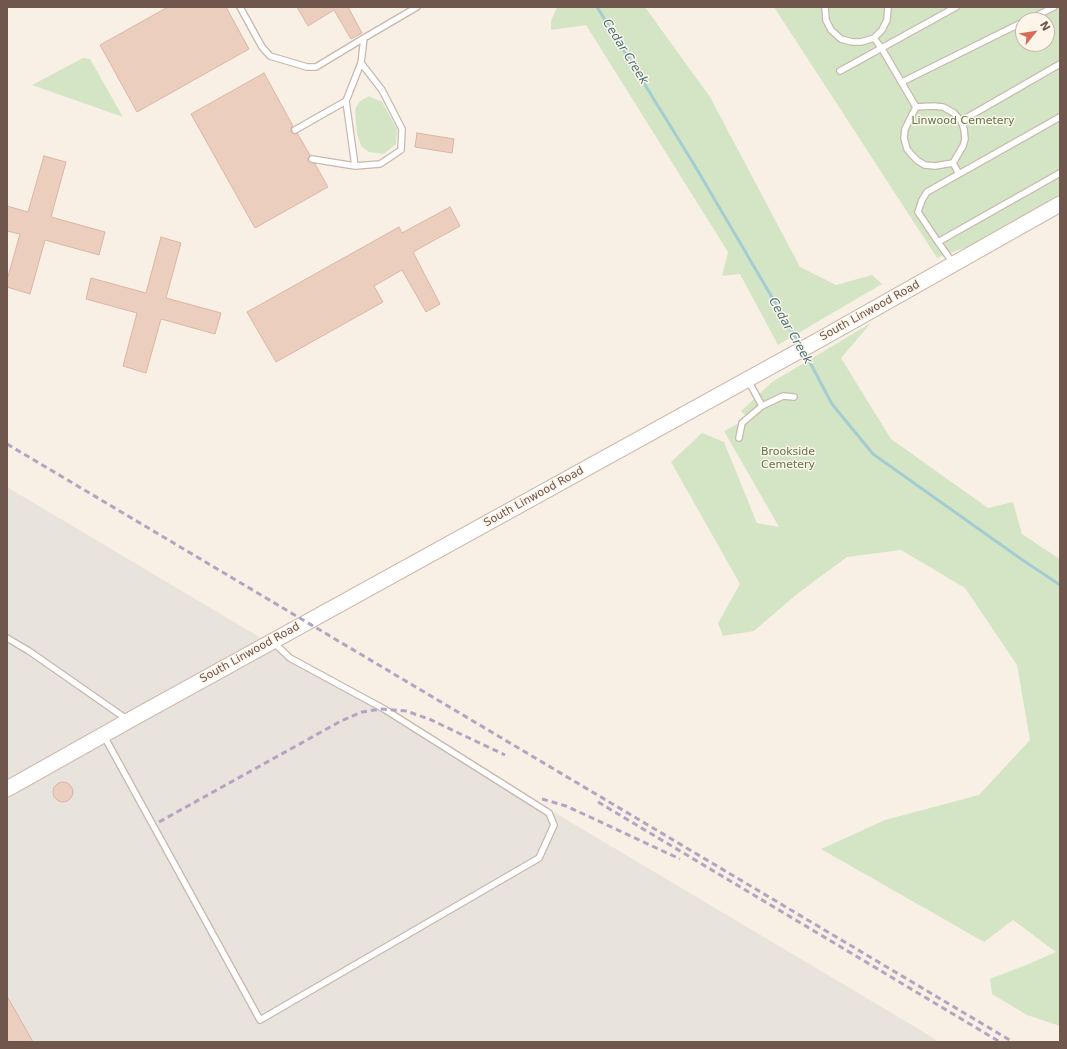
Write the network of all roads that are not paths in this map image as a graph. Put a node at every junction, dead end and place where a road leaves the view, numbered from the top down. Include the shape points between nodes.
1 (240, 7) edge
2 (418, 7) edge
3 (825, 7) edge
4 (888, 7) edge
5 (956, 7) edge
6 (1054, 7) edge
7 (1044, 12) edge
8 (1015, 26) edge
9 (364, 38) junction
10 (874, 38) junction
11 (882, 49) junction
12 (361, 63) junction
13 (1060, 64) edge
14 (840, 71) dead end
15 (902, 82) junction
16 (346, 101) junction
17 (916, 107) junction
18 (1060, 117) edge
19 (961, 121) junction
20 (295, 130) dead end
21 (312, 159) dead end
22 (952, 163) junction
23 (354, 166) junction
24 (1060, 173) edge
25 (959, 174) junction
26 (1060, 204) edge
27 (938, 242) junction
28 (953, 263) junction
29 (747, 378) junction
30 (794, 397) dead end
31 (762, 406) junction
32 (739, 438) dead end
33 (7, 638) edge
34 (273, 642) junction
35 (128, 720) junction
36 (103, 735) junction
37 (7, 789) edge

1 - 9 lane via 262,47 270,56 307,66 316,67
2 - 9 lane
3 - 10 lane via 826,20 831,30 841,38 861,42
4 - 10 lane via 887,20
5 - 11 lane
6 - 7 lane
8 - 15 lane
9 - 12 lane
10 - 11 lane
11 - 14 lane
11 - 15 lane
12 - 16 lane
12 - 23 lane via 382,90 402,129 401,150 380,164
13 - 19 lane
15 - 17 lane
16 - 20 lane
16 - 23 lane
17 - 19 lane via 943,107 954,113
17 - 22 lane via 905,129 907,149 918,162 924,164 935,166
18 - 25 lane
19 - 22 lane via 964,129 964,146
21 - 23 lane
22 - 25 lane
24 - 27 lane
25 - 27 lane via 927,192 918,212
26 - 28 main road, South Linwood Road
27 - 28 lane
28 - 29 main road, South Linwood Road
29 - 31 lane
29 - 34 main road, South Linwood Road
30 - 31 lane via 783,396
31 - 32 lane via 742,423
33 - 35 lane
34 - 35 main road, South Linwood Road
34 - 36 lane via 290,658 384,709 549,813 554,825 539,858 260,1020
35 - 36 main road, South Linwood Road
36 - 37 main road, South Linwood Road

